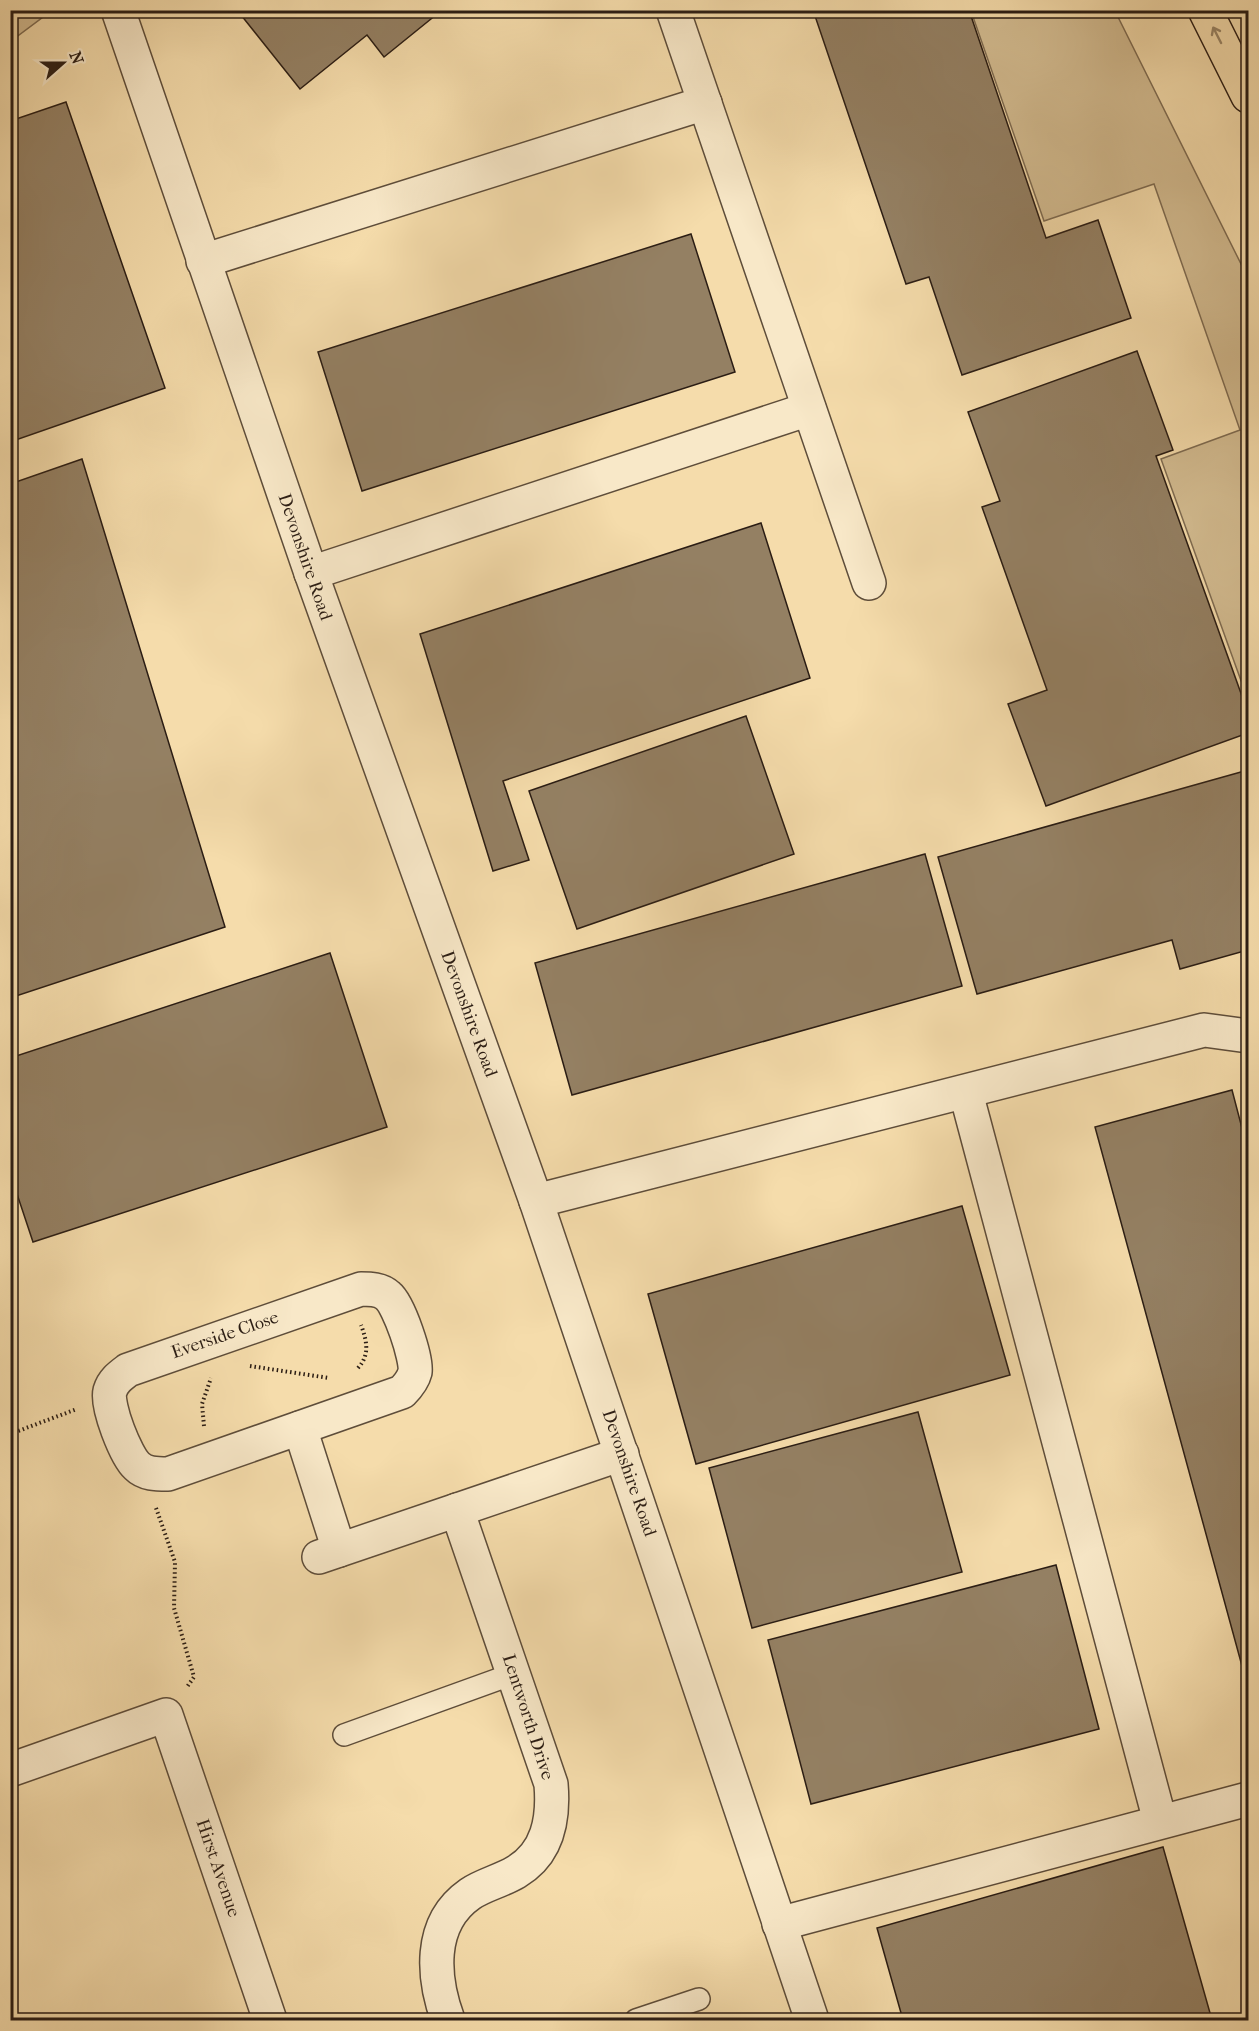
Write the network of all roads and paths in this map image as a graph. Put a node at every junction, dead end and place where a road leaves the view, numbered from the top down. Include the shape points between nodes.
1 (118, 10) edge
2 (673, 10) edge
3 (1205, 10) edge
4 (1248, 96) edge
5 (705, 103) junction
6 (203, 261) junction
7 (809, 409) junction
8 (310, 573) junction
9 (869, 583) dead end
10 (1248, 1036) edge
11 (966, 1093) junction
12 (536, 1201) junction
13 (350, 1292) junction
14 (246, 1366) dead end
15 (355, 1370) dead end
16 (217, 1372) dead end
17 (339, 1378) dead end
18 (110, 1403) junction
19 (300, 1428) junction
20 (10, 1434) edge
21 (622, 1454) junction
22 (214, 1458) junction
23 (159, 1474) junction
24 (457, 1510) junction
25 (513, 1674) junction
26 (166, 1715) junction
27 (344, 1735) dead end
28 (10, 1770) edge
29 (1248, 1799) edge
30 (1160, 1821) junction
31 (779, 1924) junction
32 (699, 1998) dead end
33 (270, 2020) edge
34 (448, 2020) edge
35 (636, 2020) edge
36 (812, 2020) edge

1 - 6 street, Devonshire Road
2 - 5 street
4 -> 3 highway
5 - 6 street
5 - 7 street
6 - 8 street, Devonshire Road
7 - 8 street
7 - 9 street
8 - 12 street, Devonshire Road
10 - 11 street via 1204,1030
11 - 12 street
11 - 30 street
12 - 21 street, Devonshire Road
13 - 15 path via 367,1340 367,1353
13 - 18 street, Everside Close via 128,1370 116,1379
13 - 19 street, Everside Close via 372,1289 387,1295 396,1307 415,1359 415,1372 402,1392
14 - 17 path
16 - 22 path via 202,1404
18 - 20 path via 95,1402
18 - 23 street via 128,1456 147,1472
19 - 22 street, Everside Close
19 - 24 street via 329,1554
21 - 24 street
21 - 31 street, Devonshire Road
22 - 23 street, Everside Close
23 - 26 path via 156,1511 175,1563 174,1608 194,1677
24 - 25 street, Lentworth Drive
25 - 27 lane
25 - 34 street, Lentworth Drive via 551,1784 553,1809 548,1835 536,1856 516,1872 470,1894 455,1908 444,1928 436,1950 435,1972
26 - 28 street
26 - 33 street, Hirst Avenue
29 - 30 street
30 - 31 street
31 - 36 street, Devonshire Road
32 - 35 lane

